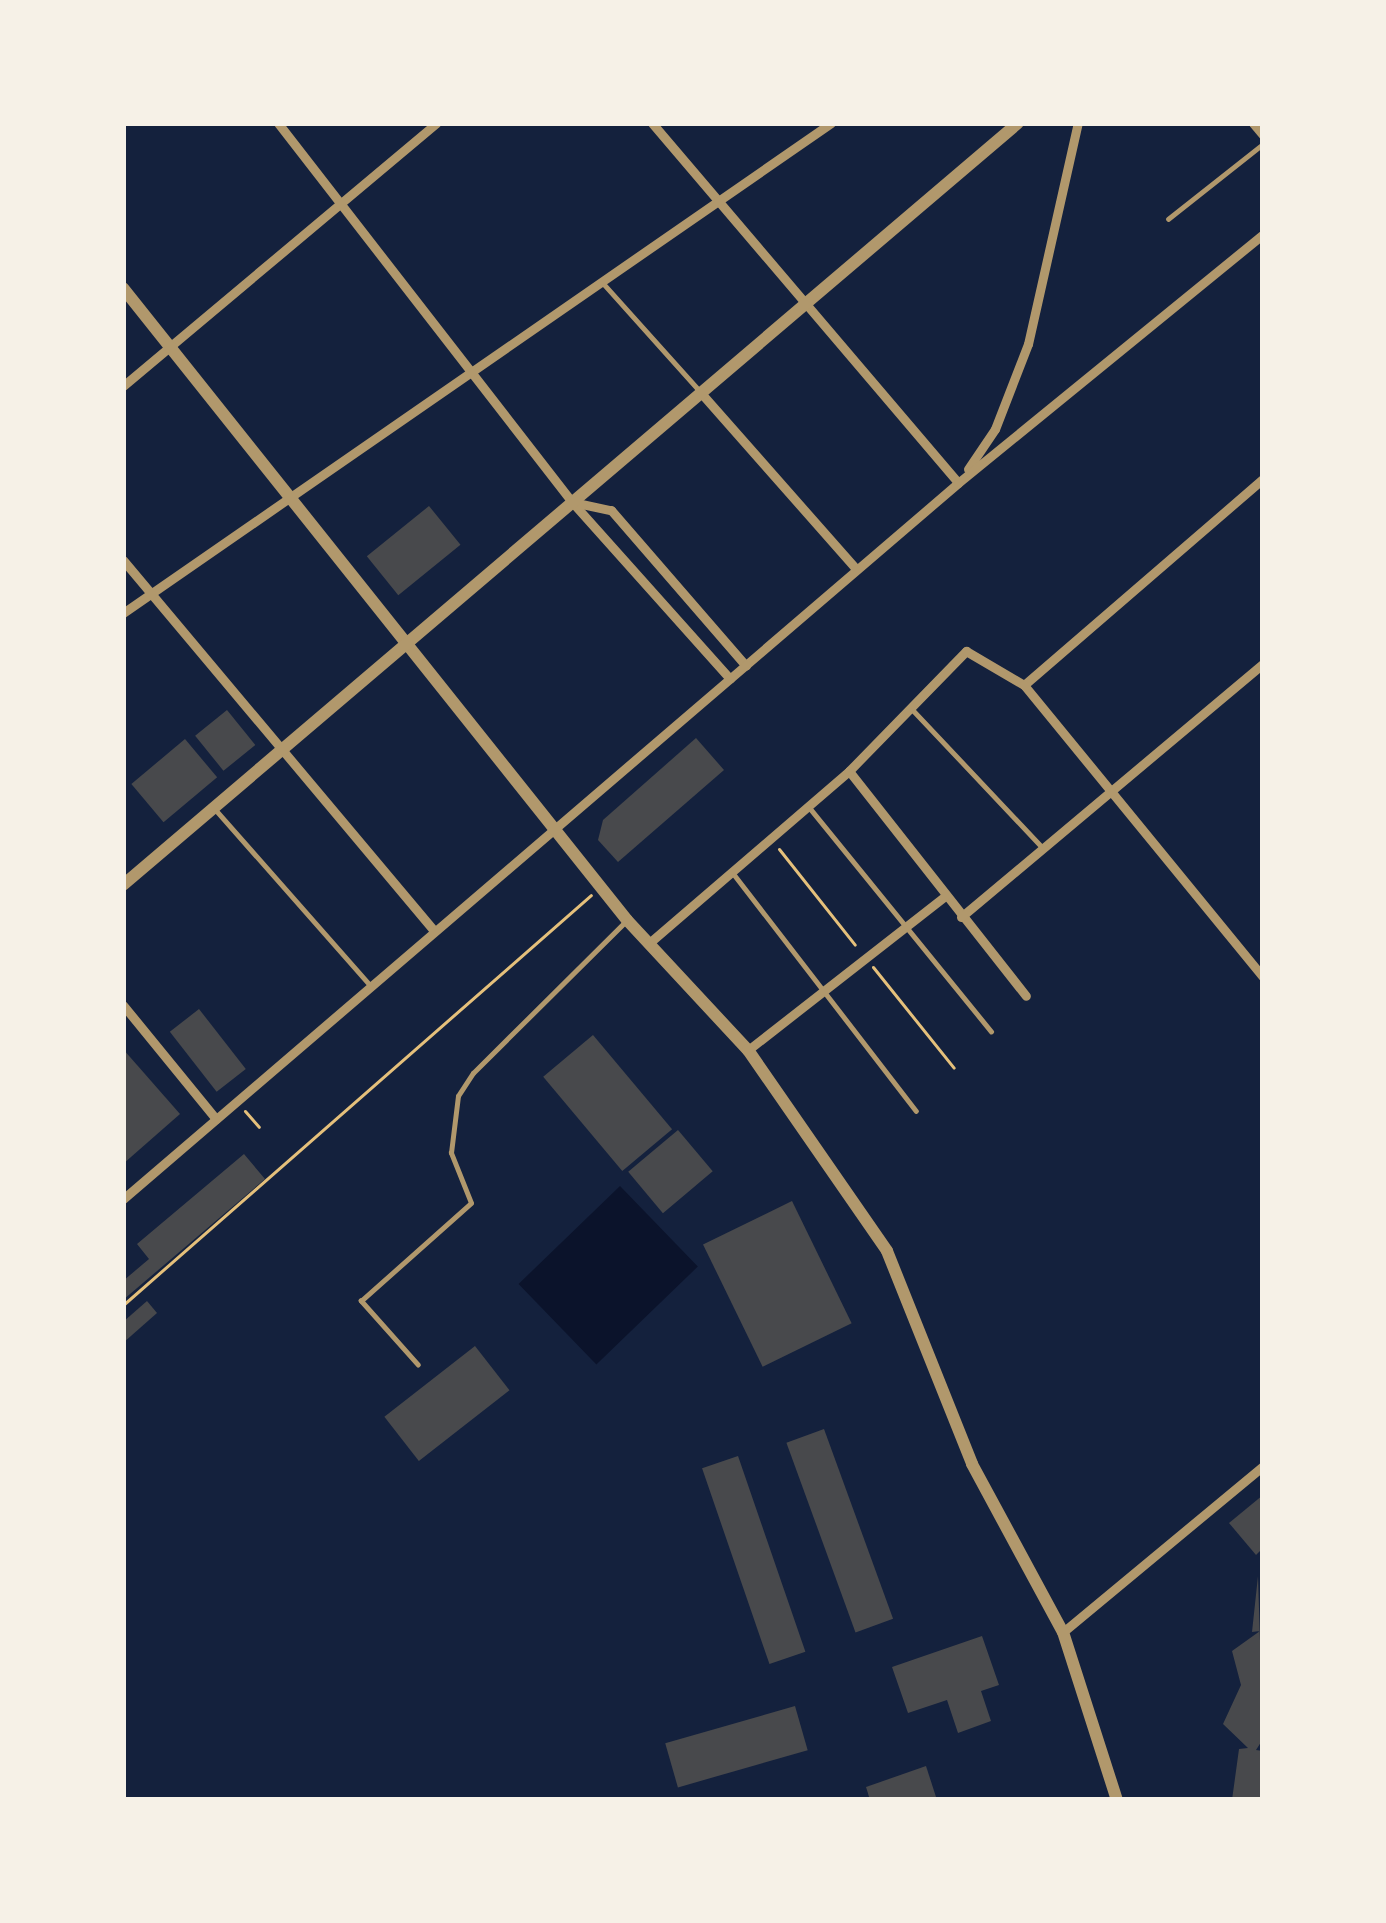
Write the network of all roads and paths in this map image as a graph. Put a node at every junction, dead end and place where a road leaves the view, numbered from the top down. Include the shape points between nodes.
1 (278, 123) edge
2 (436, 123) edge
3 (652, 123) edge
4 (831, 123) edge
5 (1018, 123) edge
6 (1078, 123) edge
7 (1253, 123) edge
8 (1263, 135) edge
9 (1263, 144) edge
10 (341, 201) junction
11 (718, 201) junction
12 (1168, 219) dead end
13 (1263, 234) edge
14 (602, 283) junction
15 (123, 289) edge
16 (806, 304) junction
17 (169, 347) junction
18 (471, 376) junction
19 (123, 386) edge
20 (701, 393) junction
21 (1263, 479) edge
22 (958, 483) junction
23 (293, 501) junction
24 (572, 502) junction
25 (123, 560) edge
26 (856, 568) junction
27 (151, 594) junction
28 (123, 613) edge
29 (407, 643) junction
30 (1263, 664) edge
31 (746, 666) junction
32 (730, 679) junction
33 (1024, 686) junction
34 (909, 706) junction
35 (281, 751) junction
36 (849, 772) junction
37 (1113, 791) junction
38 (809, 807) junction
39 (214, 808) junction
40 (555, 825) junction
41 (1044, 849) junction
42 (732, 872) junction
43 (123, 885) edge
44 (601, 886) junction
45 (944, 897) junction
46 (961, 917) junction
47 (627, 920) junction
48 (906, 926) junction
49 (434, 930) junction
50 (648, 944) junction
51 (1263, 977) edge
52 (370, 985) junction
53 (824, 992) junction
54 (1026, 995) dead end
55 (123, 1005) edge
56 (991, 1031) dead end
57 (748, 1050) junction
58 (245, 1111) dead end
59 (916, 1111) dead end
60 (216, 1119) junction
61 (259, 1126) dead end
62 (123, 1199) edge
63 (123, 1305) edge
64 (418, 1365) dead end
65 (1263, 1466) edge
66 (1063, 1632) junction
67 (1117, 1800) edge

1 - 10 street
2 - 10 street
3 - 11 street
4 - 11 street
5 - 16 street
6 - 22 street via 1028,344 995,429
7 - 8 street
9 - 12 lane
10 - 17 street
10 - 18 street
11 - 14 street
11 - 16 street
13 - 22 street
14 - 18 street
14 - 20 lane
15 - 17 street
16 - 20 street
16 - 22 street
17 - 19 street
17 - 23 street
18 - 23 street
18 - 24 street
20 - 24 street
20 - 26 street
21 - 33 street
22 - 26 street
23 - 27 street
23 - 29 street
24 - 29 street
24 - 31 street via 611,510
24 - 32 street
25 - 27 street
26 - 31 street
27 - 28 street
27 - 35 street
29 - 35 street
29 - 40 street
30 - 37 street
31 - 32 street
32 - 40 street
33 - 34 street via 965,651
33 - 37 street
34 - 36 street
34 - 41 lane
35 - 39 street
35 - 49 street
36 - 38 street
36 - 45 street
37 - 41 street
37 - 51 street
38 - 42 street
38 - 48 lane
39 - 43 street
39 - 52 lane
40 - 44 street
40 - 49 street
41 - 46 street
42 - 50 street
42 - 53 lane
44 - 47 street
44 - 63 path
45 - 46 street
45 - 48 street
46 - 54 street
47 - 50 street
47 - 64 lane via 473,1073 458,1096 451,1153 471,1203 361,1301
48 - 53 street
48 - 56 lane
49 - 52 street
50 - 57 street
52 - 60 street
53 - 57 street
53 - 59 lane
55 - 60 street
57 - 66 street via 886,1251 972,1464
58 - 61 path
60 - 62 street
65 - 66 street
66 - 67 street

